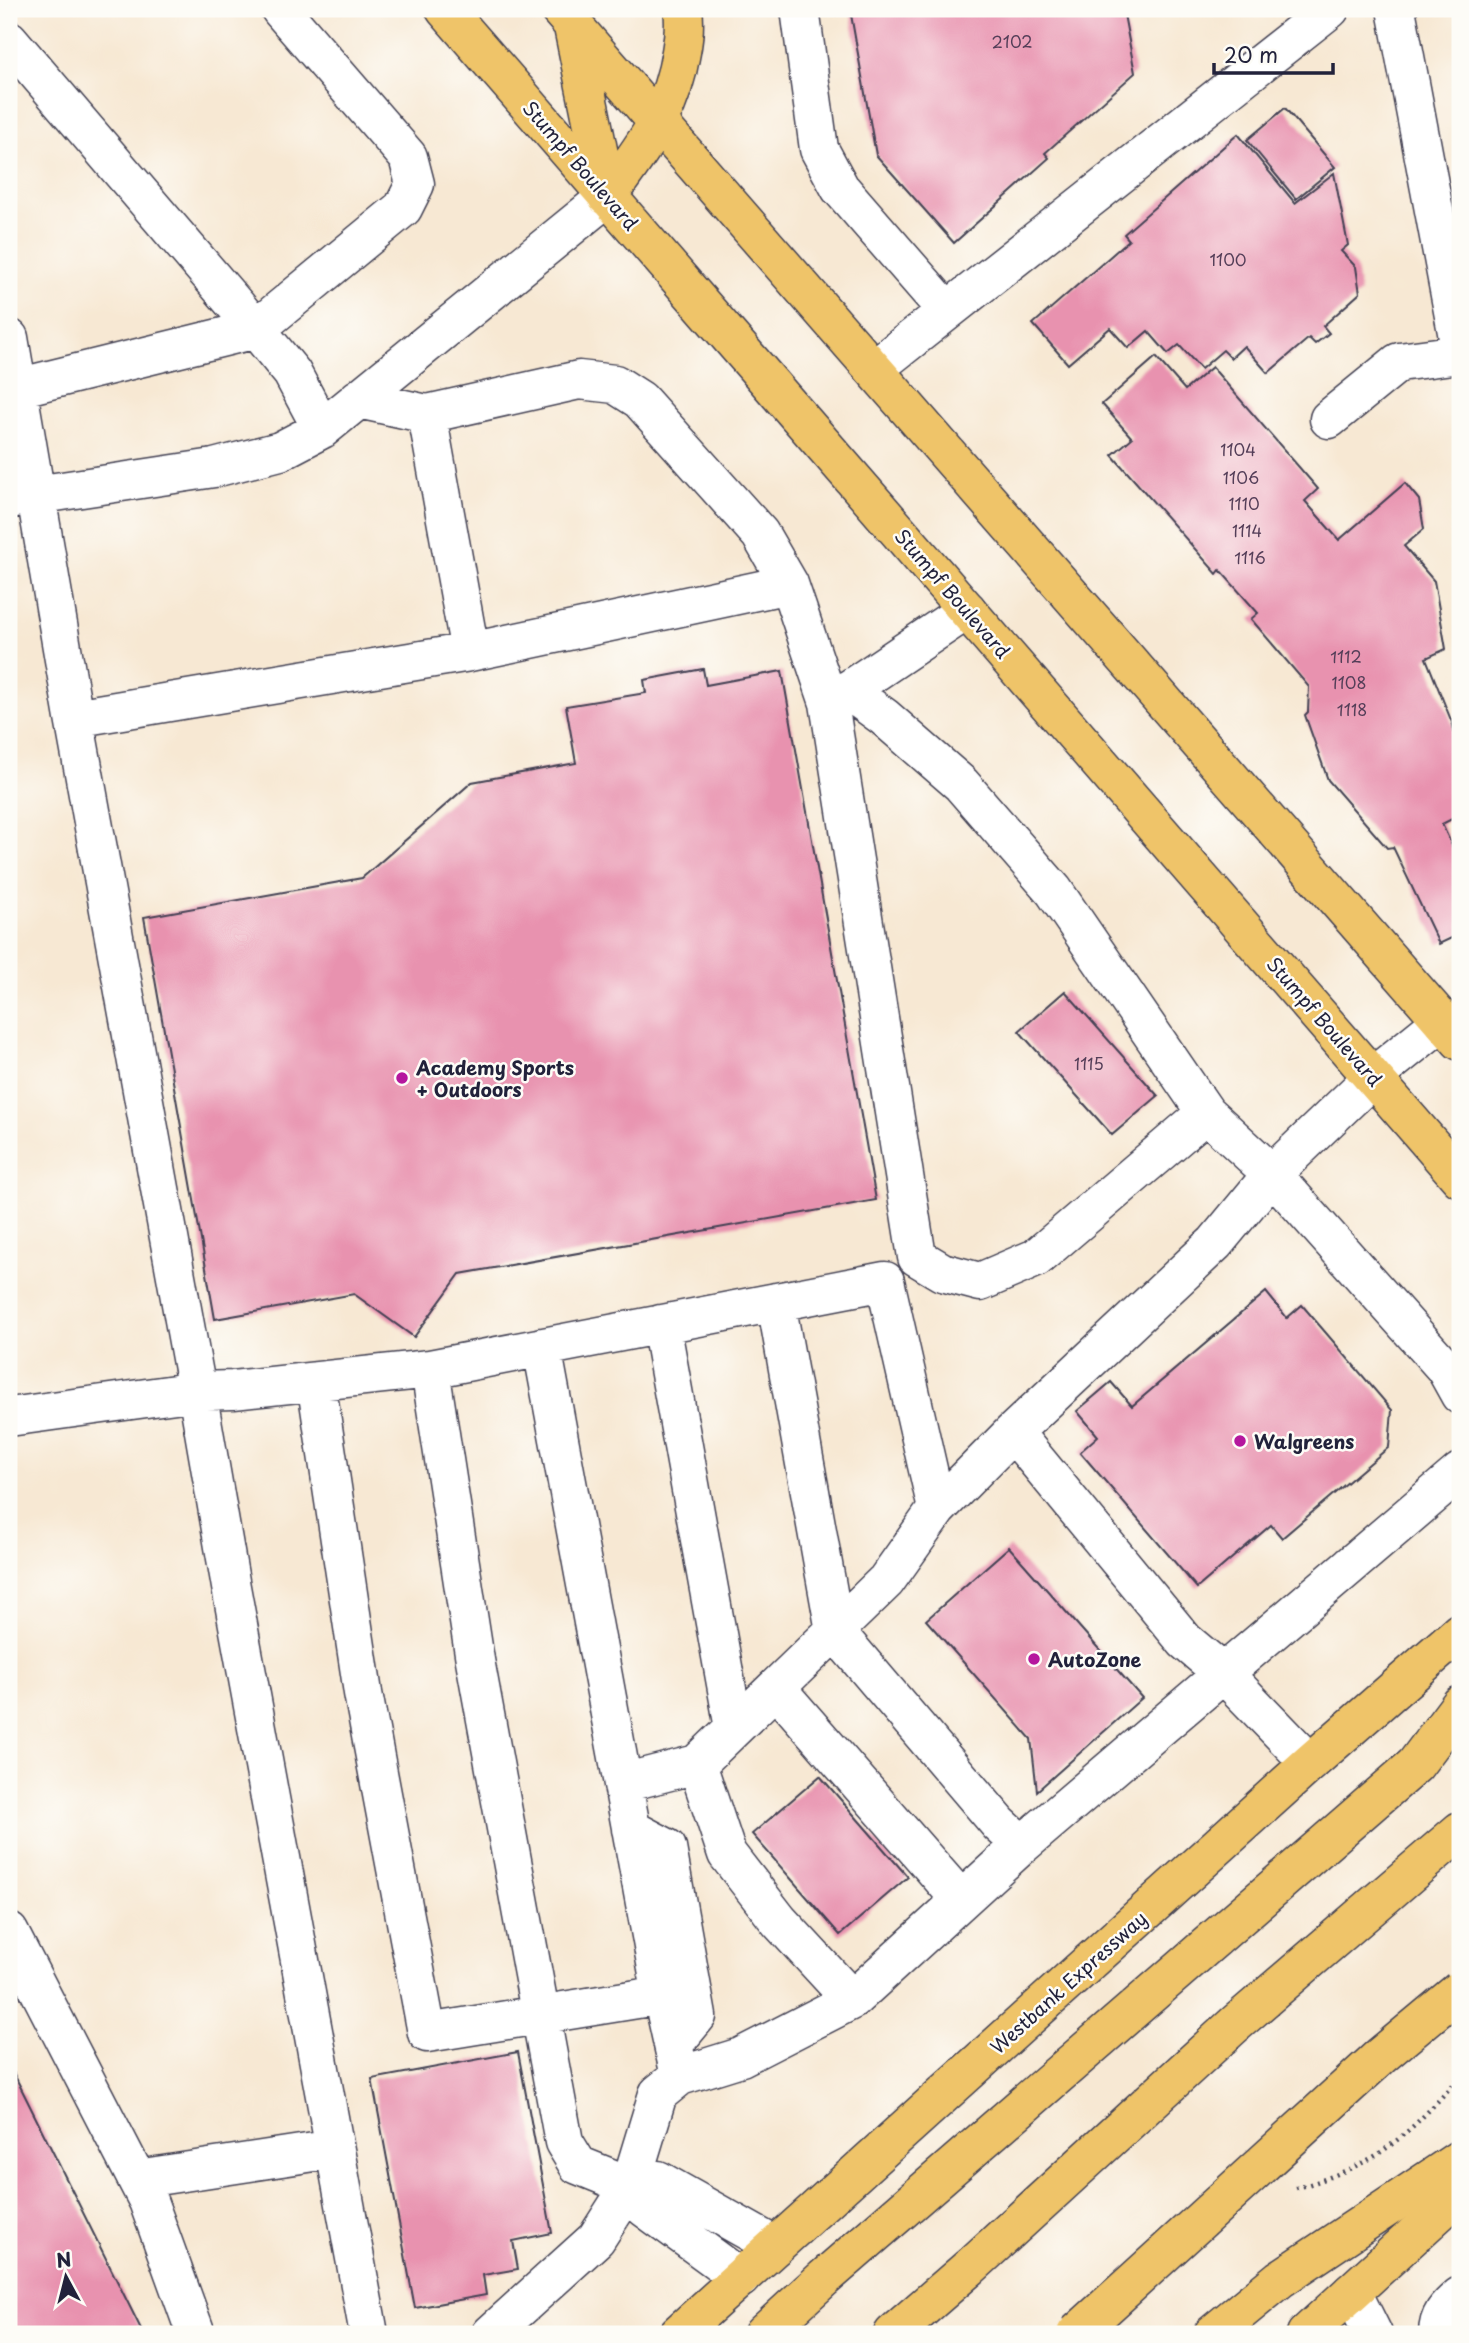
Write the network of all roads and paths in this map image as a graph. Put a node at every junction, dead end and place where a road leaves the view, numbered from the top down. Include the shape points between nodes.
1 (280, 9) edge
2 (445, 9) edge
3 (683, 9) edge
4 (800, 9) edge
5 (1330, 9) edge
6 (1396, 9) edge
7 (567, 14) edge
8 (9, 40) edge
9 (659, 124) junction
10 (607, 197) junction
11 (947, 311) junction
12 (257, 329) junction
13 (9, 338) edge
14 (1460, 348) edge
15 (1460, 355) edge
16 (875, 368) junction
17 (13, 389) edge
18 (358, 399) junction
19 (427, 414) junction
20 (1329, 419) dead end
21 (322, 429) junction
22 (23, 496) edge
23 (789, 584) junction
24 (967, 610) junction
25 (470, 652) junction
26 (838, 696) junction
27 (74, 718) junction
28 (1451, 1031) edge
29 (1374, 1076) junction
30 (1206, 1113) junction
31 (1272, 1174) junction
32 (1460, 1178) edge
33 (918, 1257) junction
34 (885, 1281) junction
35 (776, 1302) junction
36 (660, 1324) junction
37 (542, 1347) junction
38 (430, 1369) junction
39 (316, 1381) junction
40 (197, 1391) junction
41 (1460, 1395) edge
42 (9, 1417) edge
43 (1013, 1432) junction
44 (1460, 1472) edge
45 (937, 1509) junction
46 (835, 1631) junction
47 (1460, 1632) edge
48 (1223, 1673) junction
49 (776, 1688) junction
50 (1460, 1705) edge
51 (734, 1728) junction
52 (1310, 1763) junction
53 (697, 1764) junction
54 (623, 1783) junction
55 (631, 1829) junction
56 (1460, 1831) edge
57 (1022, 1845) junction
58 (961, 1900) junction
59 (9, 1932) edge
60 (1460, 1990) edge
61 (662, 1995) junction
62 (852, 2000) junction
63 (542, 2014) junction
64 (676, 2061) junction
65 (334, 2149) junction
66 (1460, 2159) edge
67 (137, 2179) junction
68 (630, 2186) junction
69 (1460, 2193) edge
70 (775, 2246) junction
71 (741, 2278) junction
72 (1352, 2292) junction
73 (1460, 2296) edge
74 (196, 2334) edge
75 (369, 2334) edge
76 (491, 2334) edge
77 (678, 2334) edge
78 (763, 2334) edge
79 (894, 2334) edge
80 (1076, 2334) edge
81 (1213, 2334) edge
82 (1306, 2334) edge
83 (1373, 2334) edge
84 (1438, 2334) edge

1 - 12 street via 408,157 415,184 403,208
2 - 10 main road, Stumpf Boulevard
3 - 9 main road via 677,81
4 - 11 street via 820,149 840,188
5 - 11 street
6 - 14 street
7 - 9 main road
7 - 10 main road
8 - 12 street
9 - 10 main road
9 - 16 main road
10 - 18 street
10 - 24 main road, Stumpf Boulevard
11 - 16 street
12 - 17 street
12 - 21 street via 292,373
13 - 17 street
15 - 20 street via 1399,362
16 - 28 main road
17 - 22 street
18 - 19 street
18 - 21 street
19 - 23 street via 579,380 615,384 640,400 760,534
19 - 25 street
21 - 22 street via 280,451 214,468
22 - 27 street
23 - 25 street
23 - 26 street
24 - 26 street
24 - 29 main road, Stumpf Boulevard
25 - 27 street
26 - 30 street via 884,717 961,784 1054,891
26 - 33 street
27 - 40 street
28 - 29 street
29 - 31 street
29 - 32 main road, Stumpf Boulevard
30 - 31 street
30 - 33 street via 1036,1258 980,1282 942,1272
31 - 41 street via 1445,1368
31 - 43 street via 1215,1243
33 - 34 street
34 - 35 street
34 - 45 street
35 - 36 street
35 - 46 street
36 - 37 street
36 - 51 street
37 - 38 street
37 - 54 street
38 - 39 street
38 - 63 street via 475,1660
39 - 40 street
39 - 63 street via 366,1705 426,2033
40 - 42 street
40 - 65 street
43 - 45 street
43 - 48 street via 1185,1642
44 - 48 street
45 - 46 street via 886,1581
46 - 49 street
46 - 57 street via 999,1824
47 - 52 main road, Westbank Expressway
48 - 52 street
48 - 57 street
49 - 51 street
49 - 58 street
50 - 78 main road via 1415,1765
51 - 53 street
52 - 70 main road, Westbank Expressway
53 - 54 street
53 - 62 street via 727,1854 779,1922
54 - 55 street
55 - 61 street
55 - 64 street via 667,1848 696,2016
56 - 79 main road via 1234,2025
57 - 58 street
58 - 62 street
59 - 67 street
60 - 80 main road, bridge via 1382,2055
61 - 63 street
61 - 64 street
62 - 64 street via 741,2057
63 - 68 street via 564,2142 578,2165
64 - 68 street via 658,2094
65 - 67 street
65 - 75 street
66 - 81 main road via 1280,2279
67 - 74 street
68 - 70 street via 658,2180
68 - 71 street via 645,2208
68 - 76 street via 596,2239
69 - 72 main road
70 - 71 main road, Westbank Expressway
71 - 77 main road, Westbank Expressway
72 - 82 main road
72 - 83 street
73 - 84 street via 1444,2310

